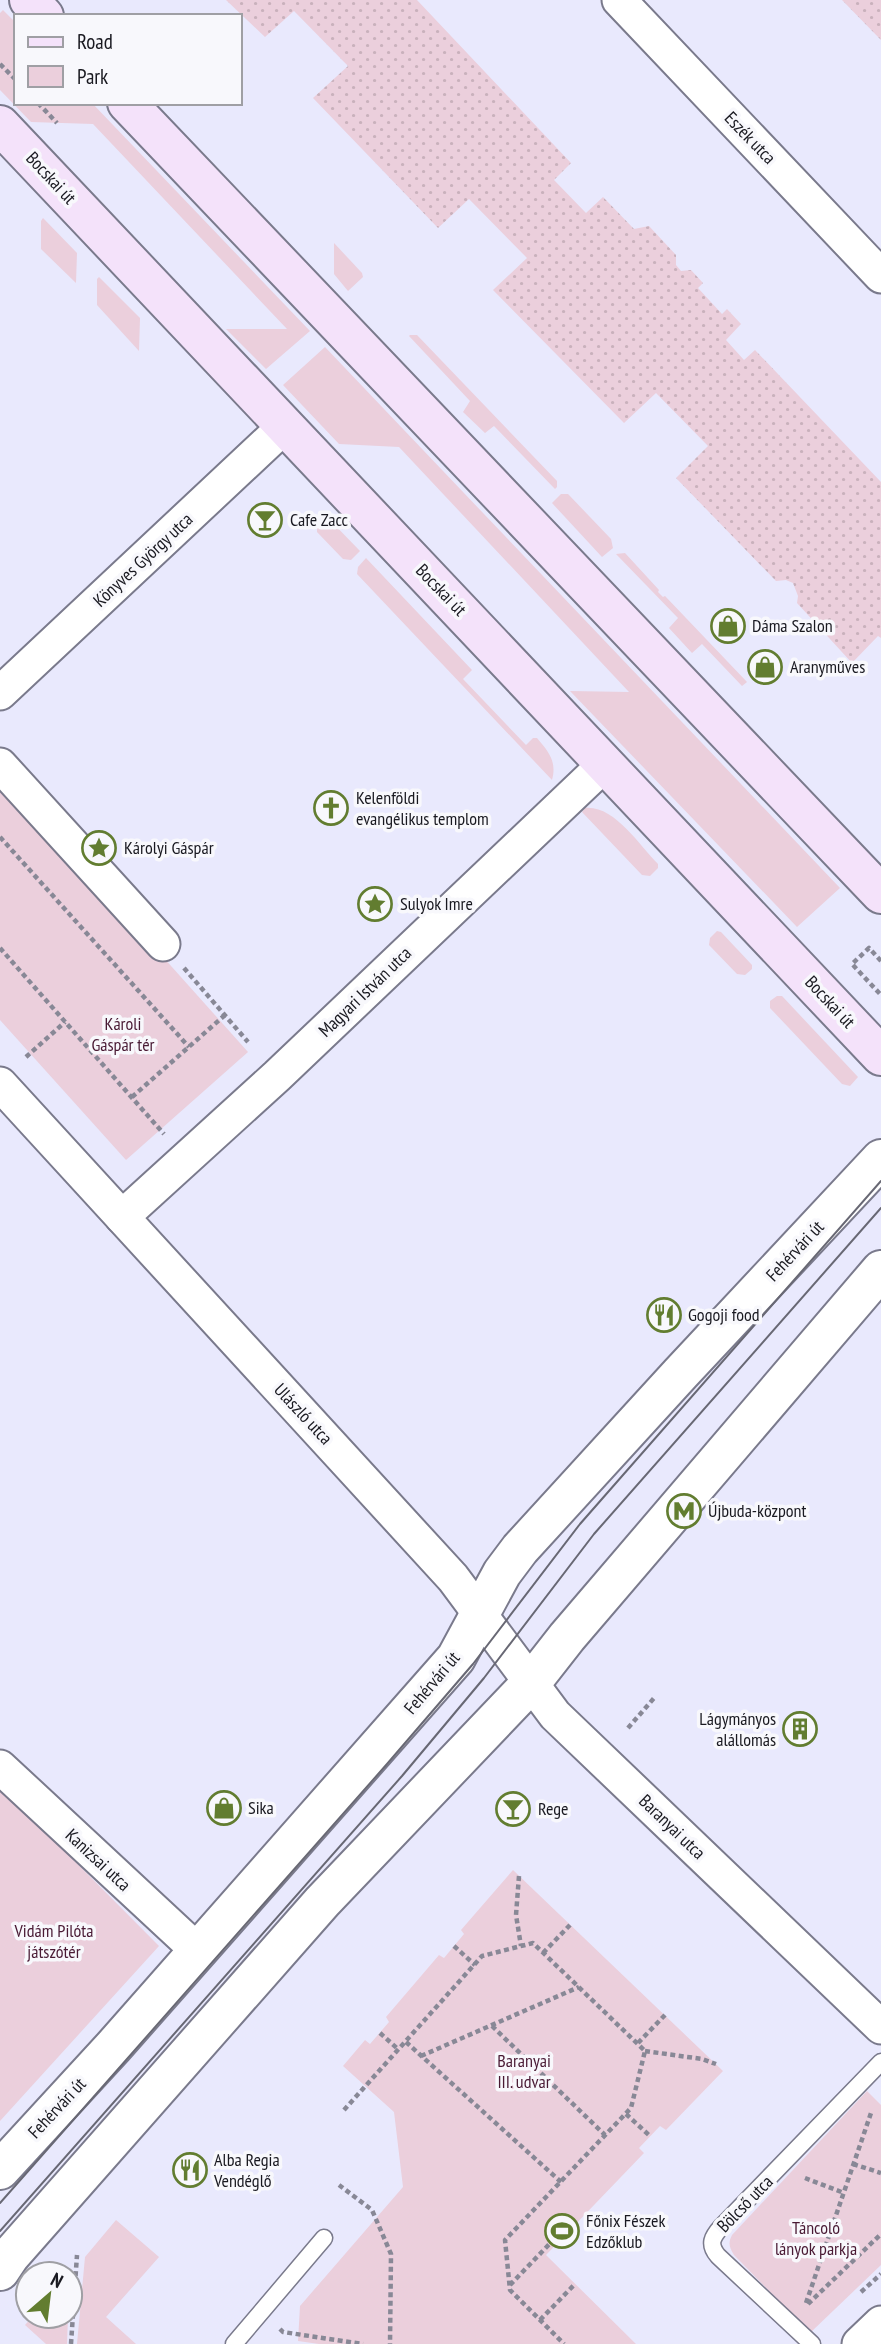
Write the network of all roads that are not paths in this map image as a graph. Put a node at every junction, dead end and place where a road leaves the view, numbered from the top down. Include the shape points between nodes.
1 (29, 0) edge
2 (619, 0) edge
3 (42, 14) edge
4 (129, 105) edge
5 (0, 125) edge
6 (881, 276) edge
7 (285, 426) junction
8 (0, 693) edge
9 (606, 763) junction
10 (0, 765) edge
11 (881, 894) edge
12 (163, 944) road end
13 (881, 1056) edge
14 (0, 1084) edge
15 (881, 1159) edge
16 (122, 1217) junction
17 (881, 1269) edge
18 (480, 1614) junction
19 (531, 1683) junction
20 (0, 1767) edge
21 (198, 1951) junction
22 (881, 2027) edge
23 (881, 2062) edge
24 (0, 2170) edge
25 (324, 2238) dead end
26 (0, 2271) edge
27 (881, 2323) edge
28 (234, 2344) edge
29 (812, 2344) edge
30 (859, 2344) edge

1 - 3 main road
2 - 6 street, Eszék utca
4 - 11 main road
5 - 7 main road, Bocskai út
7 - 8 street, Könyves György utca
7 - 9 main road, Bocskai út
9 - 13 main road, Bocskai út
9 - 16 street, Magyari István utca
10 - 12 street
14 - 16 street
15 - 18 street, Fehérvári út via 520,1549
16 - 18 street, Ulászló utca via 453,1578
17 - 19 street
18 - 19 street, Baranyai utca
18 - 21 street, Fehérvári út via 456,1658
19 - 22 street, Baranyai utca via 570,1729
19 - 26 street via 323,1902
20 - 21 street, Kanizsai utca
21 - 24 street, Fehérvári út
23 - 29 lane, Bölcső utca via 711,2240 718,2256
25 - 28 lane
27 - 30 street

